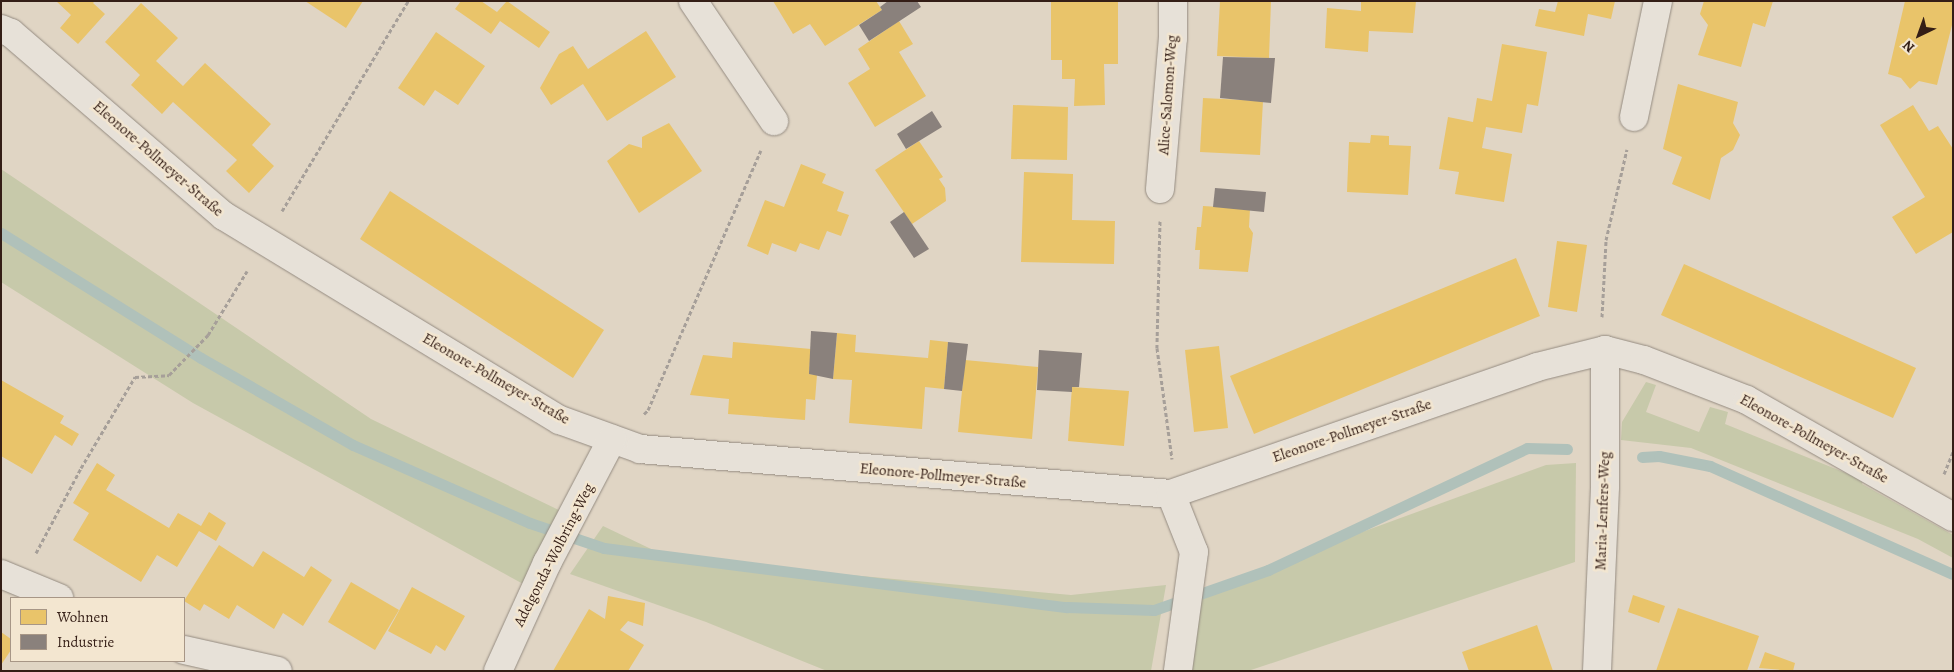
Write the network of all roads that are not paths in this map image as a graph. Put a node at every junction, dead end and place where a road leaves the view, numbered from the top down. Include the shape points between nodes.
1 (693, 1) edge
2 (1173, 1) edge
3 (1658, 1) edge
4 (1, 28) edge
5 (1634, 117) road end
6 (774, 121) road end
7 (1160, 189) road end
8 (1605, 350) junction
9 (612, 439) junction
10 (1171, 494) junction
11 (1953, 518) edge
12 (1, 574) edge
13 (56, 597) edge
14 (185, 650) edge
15 (278, 671) edge
16 (498, 671) edge
17 (1178, 671) edge
18 (1597, 671) edge

1 - 6 street
2 - 7 street, Alice-Salomon-Weg via 1173,38
3 - 5 street
4 - 9 street, Eleonore-Pollmeyer-Straße via 11,33 224,216 560,420
8 - 10 street, Eleonore-Pollmeyer-Straße via 1537,367
8 - 11 street, Eleonore-Pollmeyer-Straße via 1644,360 1747,400
8 - 18 street, Maria-Lenfers-Weg via 1605,486
9 - 10 street, Eleonore-Pollmeyer-Straße via 640,449
9 - 16 street, Adelgonda-Wolbring-Weg via 547,563
10 - 17 street via 1194,552
12 - 13 street
14 - 15 street

